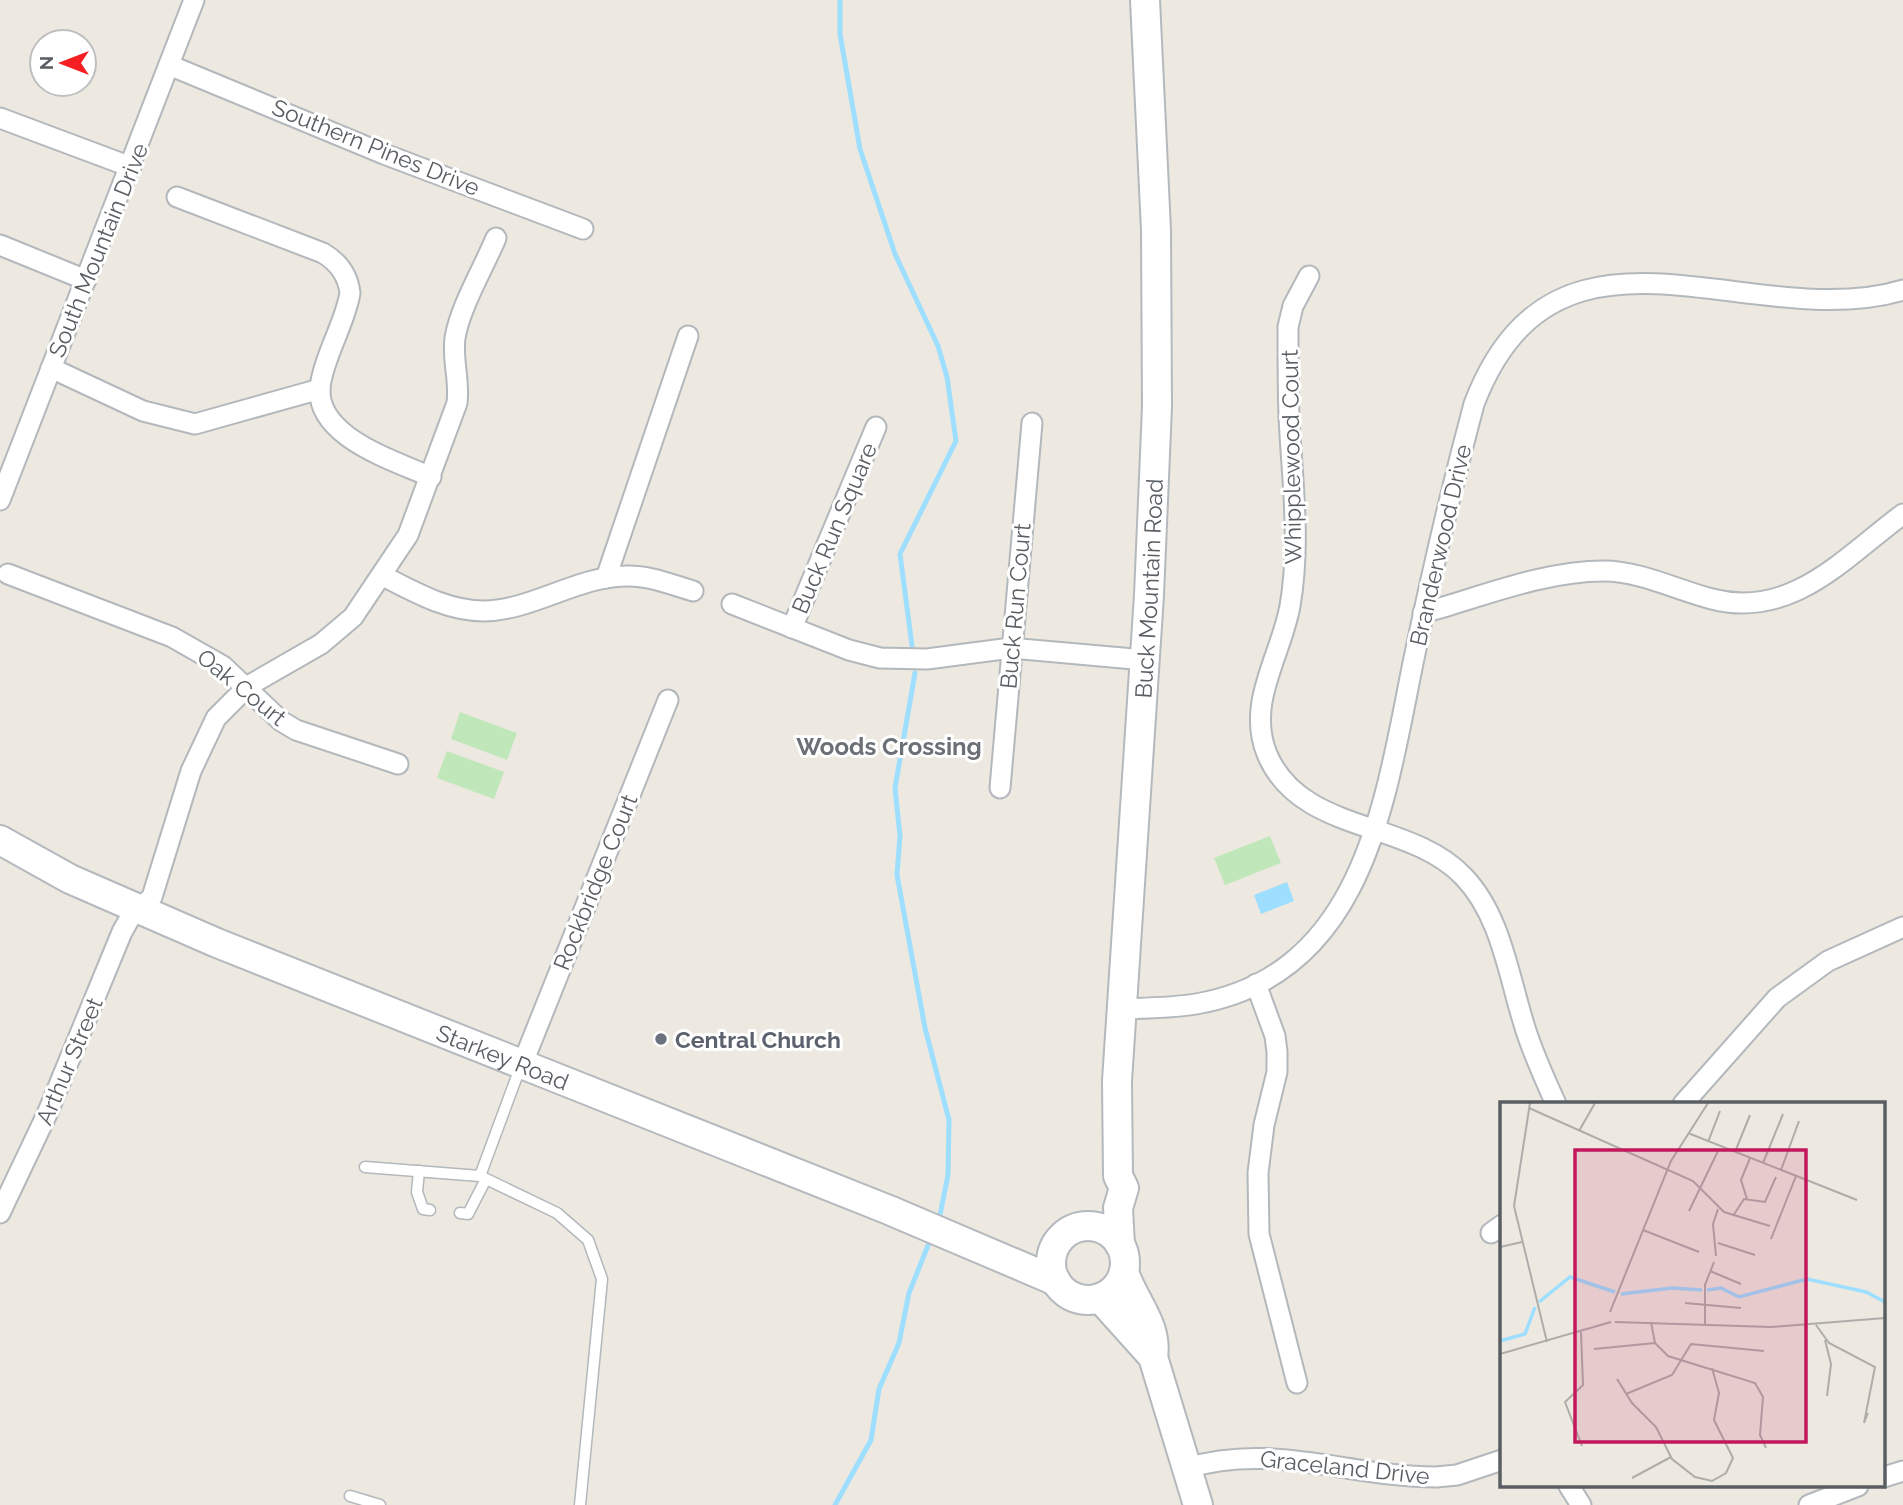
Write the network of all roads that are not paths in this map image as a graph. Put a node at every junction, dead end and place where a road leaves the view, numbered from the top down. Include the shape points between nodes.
1 (194, 0) edge
2 (1145, 0) edge
3 (169, 65) junction
4 (0, 118) edge
5 (131, 167) junction
6 (177, 197) dead end
7 (583, 229) dead end
8 (496, 238) dead end
9 (0, 245) edge
10 (1309, 276) dead end
11 (86, 280) junction
12 (1903, 290) edge
13 (688, 336) dead end
14 (51, 368) junction
15 (320, 389) junction
16 (1032, 423) dead end
17 (876, 427) dead end
18 (7, 461) edge
19 (430, 477) junction
20 (0, 500) edge
21 (1903, 514) edge
22 (9, 574) dead end
23 (383, 576) junction
24 (606, 578) junction
25 (692, 591) dead end
26 (732, 604) dead end
27 (1423, 613) junction
28 (792, 628) junction
29 (1011, 648) junction
30 (1145, 660) junction
31 (248, 686) junction
32 (668, 700) dead end
33 (398, 764) dead end
34 (1000, 788) dead end
35 (1374, 829) junction
36 (0, 841) edge
37 (137, 910) junction
38 (1903, 927) edge
39 (1256, 984) junction
40 (1121, 1009) junction
41 (522, 1065) junction
42 (1555, 1102) edge
43 (1685, 1102) edge
44 (365, 1167) dead end
45 (419, 1171) junction
46 (1118, 1176) junction
47 (483, 1177) junction
48 (430, 1210) dead end
49 (0, 1213) edge
50 (460, 1213) dead end
51 (1082, 1227) junction
52 (1056, 1246) junction
53 (1122, 1258) junction
54 (1010, 1261) junction
55 (1056, 1281) junction
56 (1100, 1298) junction
57 (1153, 1357) junction
58 (1297, 1383) dead end
59 (1500, 1461) edge
60 (1187, 1468) junction
61 (1903, 1471) edge
62 (1885, 1477) edge
63 (1570, 1488) edge
64 (1853, 1488) edge
65 (350, 1496) dead end
66 (380, 1505) edge
67 (580, 1505) edge
68 (1198, 1505) edge
69 (1581, 1505) edge
70 (1809, 1505) edge

1 - 3 street, South Mountain Drive
2 - 30 main road, Buck Mountain Road via 1156,230 1157,407
3 - 5 street, South Mountain Drive
3 - 7 street, Southern Pines Drive via 384,154
4 - 5 street
5 - 11 street, South Mountain Drive
6 - 15 street via 323,253 341,268 349,281 347,308
8 - 19 street, Arthur Street via 455,337 460,387
9 - 11 street
10 - 35 street, Whipplewood Court via 1288,327 1295,567 1290,608 1263,692 1261,733 1275,771 1289,787 1324,811
11 - 14 street, South Mountain Drive
12 - 27 street, Branderwood Drive via 1857,299 1821,299 1638,281 1588,289 1541,311 1517,332 1483,379
13 - 24 street
14 - 15 street via 143,411 195,424
14 - 18 street, South Mountain Drive
15 - 19 street via 323,408 338,430
16 - 29 street, Buck Run Court
17 - 28 street, Buck Run Square
18 - 20 street, South Mountain Drive
19 - 23 street, Arthur Street via 408,535
21 - 27 street via 1833,571 1805,587 1762,601 1715,600 1629,574 1587,571
22 - 31 street, Oak Court via 172,637
23 - 24 street via 436,602 485,611
23 - 31 street, Arthur Street via 344,625 321,644
24 - 25 street via 648,578
26 - 28 street
27 - 35 street, Branderwood Drive via 1392,766
28 - 29 street via 880,658 928,659
29 - 30 street
29 - 34 street, Buck Run Court
30 - 40 main road, Buck Mountain Road
31 - 33 street, Oak Court via 261,703 296,730
31 - 37 street, Arthur Street via 206,736 152,897
32 - 41 street, Rockbridge Court
35 - 39 street, Branderwood Drive via 1362,870 1330,924 1284,968
35 - 42 street, Whipplewood Court via 1428,849 1465,877 1479,896
36 - 37 main road, Starkey Road
37 - 41 main road, Starkey Road
37 - 49 street, Arthur Street via 122,932 47,1114
38 - 43 street via 1828,961 1777,998
39 - 40 street, Branderwood Drive via 1196,1004
39 - 58 street via 1278,1052 1258,1173 1258,1224
40 - 46 main road, Buck Mountain Road via 1116,1081
41 - 47 lane
41 - 54 main road, Starkey Road
44 - 45 lane
45 - 47 lane
45 - 48 lane via 417,1192 423,1209
46 - 51 main road via 1109,1182
46 - 53 main road, Buck Mountain Road via 1124,1188 1118,1208
47 - 50 lane via 468,1214
47 - 67 lane via 557,1213 588,1240 602,1279
51 - 52 main road via 1062,1237
51 - 53 main road via 1104,1230
52 - 54 main road
52 - 55 main road via 1052,1258
53 - 56 main road via 1119,1283
53 - 57 main road via 1137,1304 1156,1339
54 - 55 main road, Starkey Road
55 - 56 main road via 1075,1298
56 - 57 main road
57 - 60 main road
59 - 60 street, Graceland Drive via 1436,1477 1240,1456
60 - 68 main road
61 - 62 street
63 - 69 street
64 - 70 street
65 - 66 lane

